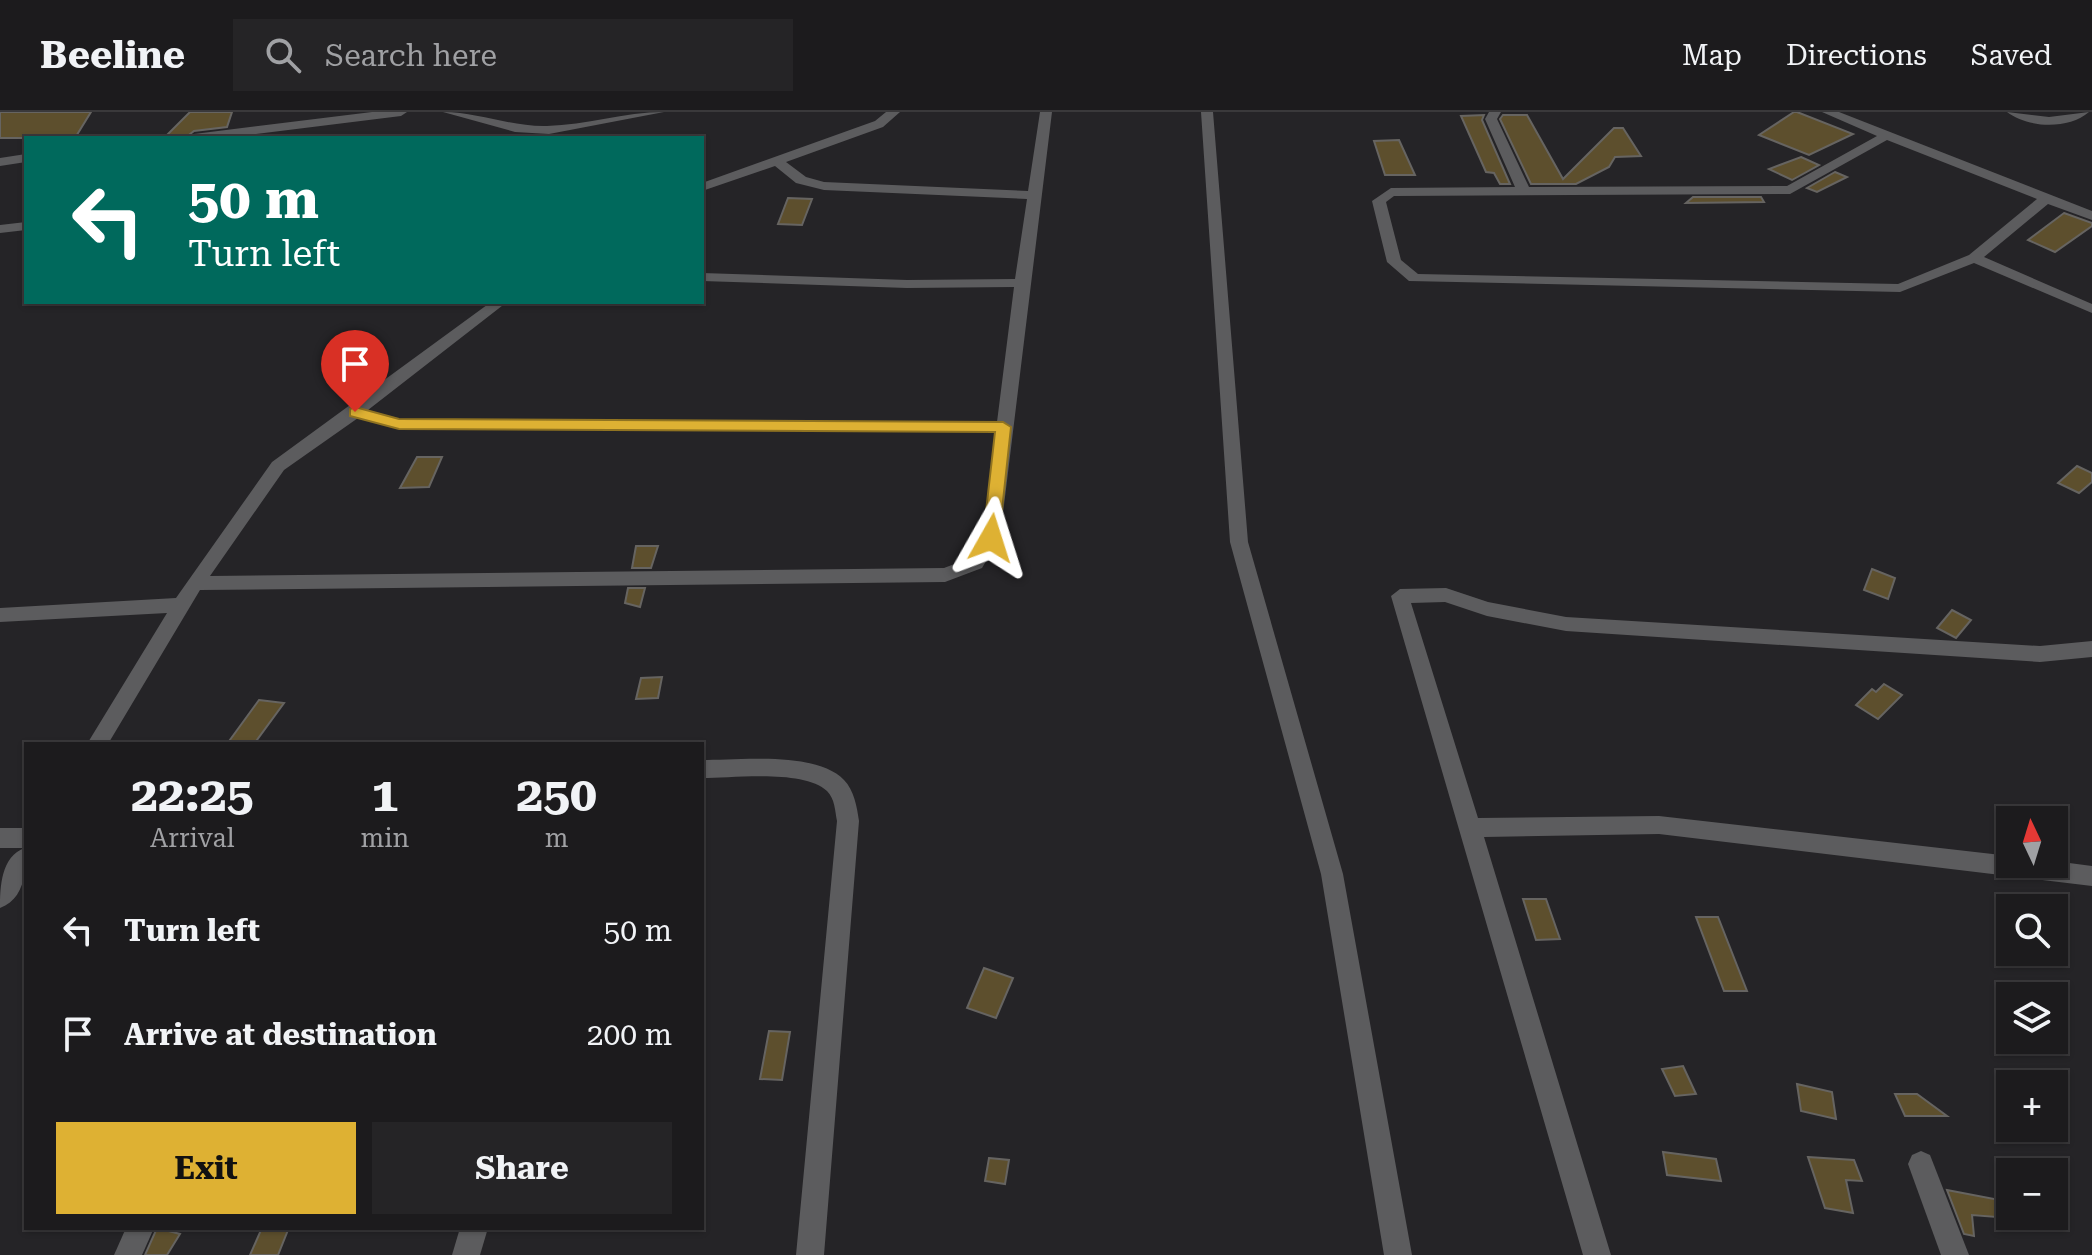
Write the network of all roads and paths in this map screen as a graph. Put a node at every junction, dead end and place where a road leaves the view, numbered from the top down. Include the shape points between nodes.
1 (401, 112) edge
2 (449, 112) edge
3 (658, 112) edge
4 (894, 112) edge
5 (1046, 112) edge
6 (1207, 112) edge
7 (1495, 112) edge
8 (1828, 112) edge
9 (2013, 112) edge
10 (2083, 112) edge
11 (210, 136) edge
12 (1885, 136) junction
13 (24, 158) edge
14 (777, 161) junction
15 (0, 162) edge
16 (704, 186) edge
17 (1524, 192) junction
18 (1035, 195) junction
19 (2047, 198) junction
20 (2092, 216) edge
21 (24, 226) edge
22 (0, 229) edge
23 (1974, 258) junction
24 (704, 277) edge
25 (1022, 283) junction
26 (497, 304) edge
27 (2092, 309) edge
28 (355, 412) junction
29 (1003, 427) junction
30 (195, 583) junction
31 (183, 605) junction
32 (0, 615) edge
33 (2092, 649) edge
34 (98, 742) edge
35 (704, 769) edge
36 (1470, 828) junction
37 (0, 838) edge
38 (24, 838) edge
39 (24, 860) edge
40 (2092, 876) edge
41 (0, 898) edge
42 (1921, 1164) dead end
43 (139, 1230) edge
44 (473, 1230) edge
45 (128, 1255) edge
46 (466, 1255) edge
47 (810, 1255) edge
48 (1398, 1255) edge
49 (1597, 1255) edge
50 (1955, 1255) edge

1 - 11 street
2 - 3 street via 515,128 549,130
4 - 14 street via 879,124
5 - 18 street
6 - 48 street via 1239,542 1332,874
7 - 17 street via 1491,119
8 - 12 street
9 - 10 street via 2051,122 2065,122
12 - 17 street via 1790,190
12 - 19 street
13 - 15 street
14 - 16 street
14 - 18 street via 801,180 824,186
17 - 23 street via 1391,192 1379,201 1394,262 1414,278 1900,288
18 - 25 street
19 - 20 street
19 - 23 street
21 - 22 street
23 - 27 street
24 - 25 street
25 - 29 street
26 - 28 street
28 - 29 street via 399,424
28 - 30 street via 278,466
29 - 30 street via 991,538 976,563 945,575
30 - 31 street
31 - 32 street
31 - 34 street
33 - 36 street via 2040,654 1566,624 1446,595 1400,596
35 - 47 street via 801,771 828,778 843,798 848,821
36 - 40 street via 1659,825
36 - 49 street
37 - 38 street
39 - 41 street
42 - 50 street
43 - 45 street
44 - 46 street

